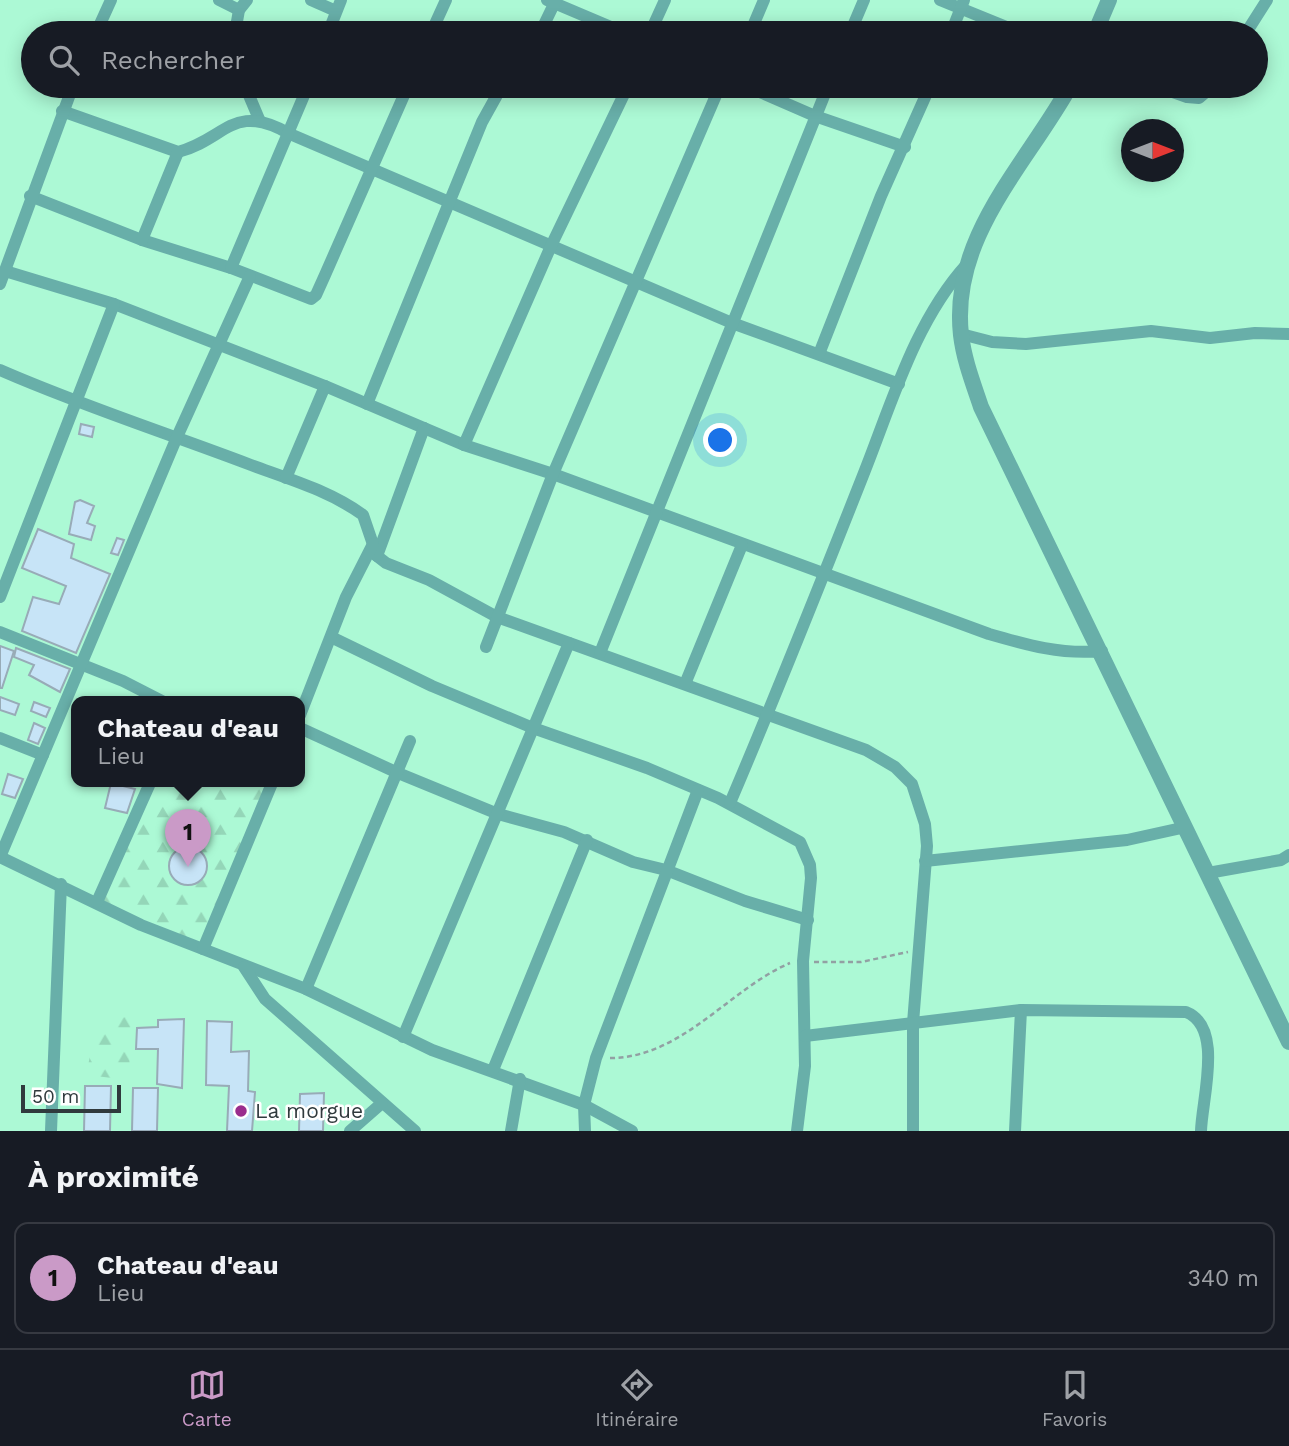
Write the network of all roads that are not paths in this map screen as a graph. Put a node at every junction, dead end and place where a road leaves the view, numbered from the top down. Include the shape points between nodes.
1 (111, 0) edge
2 (219, 0) edge
3 (311, 0) edge
4 (446, 0) edge
5 (665, 0) edge
6 (764, 0) edge
7 (864, 0) edge
8 (940, 0) edge
9 (1109, 0) edge
10 (1267, 0) edge
11 (553, 1) edge
12 (962, 4) edge
13 (243, 5) edge
14 (339, 6) edge
15 (101, 21) edge
16 (436, 21) edge
17 (545, 21) edge
18 (598, 21) edge
19 (655, 21) edge
20 (755, 21) edge
21 (855, 21) edge
22 (956, 21) edge
23 (997, 21) edge
24 (1101, 21) edge
25 (1254, 21) edge
26 (68, 98) edge
27 (251, 98) edge
28 (304, 98) edge
29 (403, 98) edge
30 (495, 98) edge
31 (622, 98) edge
32 (715, 98) edge
33 (774, 98) edge
34 (823, 98) edge
35 (925, 98) edge
36 (1062, 98) edge
37 (62, 111) junction
38 (815, 116) junction
39 (259, 119) junction
40 (290, 134) junction
41 (905, 147) junction
42 (178, 152) junction
43 (372, 167) junction
44 (30, 196) junction
45 (451, 201) junction
46 (142, 240) junction
47 (551, 246) junction
48 (967, 264) junction
49 (231, 268) junction
50 (250, 276) junction
51 (3, 277) edge
52 (636, 281) junction
53 (114, 304) junction
54 (732, 323) junction
55 (961, 334) junction
56 (1289, 334) edge
57 (217, 346) junction
58 (819, 354) junction
59 (0, 370) edge
60 (899, 384) junction
61 (325, 386) junction
62 (75, 404) junction
63 (367, 404) junction
64 (424, 428) junction
65 (177, 437) junction
66 (464, 445) junction
67 (553, 474) junction
68 (286, 478) junction
69 (657, 512) junction
70 (742, 545) junction
71 (375, 550) junction
72 (823, 576) junction
73 (0, 597) edge
74 (497, 617) junction
75 (0, 632) edge
76 (331, 637) junction
77 (569, 643) junction
78 (486, 647) dead end
79 (1102, 651) junction
80 (600, 653) junction
81 (80, 664) junction
82 (685, 684) junction
83 (151, 696) edge
84 (305, 702) edge
85 (768, 715) junction
86 (533, 728) junction
87 (305, 730) edge
88 (0, 738) edge
89 (410, 741) dead end
90 (43, 755) junction
91 (398, 773) junction
92 (148, 787) edge
93 (270, 787) edge
94 (698, 790) junction
95 (730, 803) junction
96 (498, 814) junction
97 (1186, 827) junction
98 (587, 840) junction
99 (1289, 855) edge
100 (0, 857) edge
101 (925, 861) junction
102 (666, 870) junction
103 (1208, 873) junction
104 (61, 884) junction
105 (97, 902) junction
106 (808, 920) junction
107 (203, 949) junction
108 (244, 967) junction
109 (306, 989) junction
110 (1021, 1010) junction
111 (913, 1023) junction
112 (805, 1036) junction
113 (403, 1037) junction
114 (1289, 1042) edge
115 (493, 1070) junction
116 (520, 1079) junction
117 (382, 1103) junction
118 (583, 1105) junction
119 (51, 1131) edge
120 (349, 1131) edge
121 (415, 1131) edge
122 (511, 1131) edge
123 (585, 1131) edge
124 (632, 1131) edge
125 (797, 1131) edge
126 (913, 1131) edge
127 (1015, 1131) edge
128 (1201, 1131) edge

1 - 15 street
2 - 13 street
3 - 14 street
4 - 16 street
5 - 19 street
6 - 20 street
7 - 21 street
8 - 12 street
9 - 24 street
10 - 25 street
11 - 17 street
11 - 18 street
12 - 22 street
12 - 23 street
26 - 37 street
27 - 39 street
28 - 40 street
29 - 43 street
30 - 45 street
31 - 47 street
32 - 52 street
33 - 38 street
34 - 38 street
35 - 41 street
36 - 48 street via 999,195
37 - 42 street
37 - 44 street
38 - 41 street
38 - 54 street
39 - 40 street
39 - 42 street via 230,126 195,148
40 - 43 street
40 - 49 street
41 - 58 street
42 - 46 street
43 - 45 street
43 - 50 street via 314,298
44 - 46 street
44 - 51 street
45 - 47 street
45 - 63 street
46 - 49 street
47 - 52 street
47 - 66 street
48 - 55 street via 961,291
48 - 60 street via 944,289
49 - 50 street
50 - 57 street
51 - 53 street
52 - 54 street
52 - 67 street
53 - 57 street
53 - 62 street
54 - 58 street
54 - 69 street
55 - 56 street via 1026,344 1151,331 1210,338 1255,332
55 - 79 street via 981,407
57 - 61 street
57 - 65 street
58 - 60 street
59 - 62 street
60 - 72 street
61 - 63 street
61 - 68 street
62 - 65 street
62 - 73 street
63 - 64 street
64 - 66 street
64 - 71 street
65 - 68 street
65 - 81 street
66 - 67 street
67 - 69 street
67 - 74 street
68 - 71 street via 363,515
69 - 70 street
69 - 80 street
70 - 72 street
70 - 82 street
71 - 74 street via 394,568 429,580
71 - 76 street via 362,562
72 - 79 street via 989,634 1076,654
72 - 85 street
74 - 77 street
74 - 78 street
75 - 81 street
76 - 84 street
76 - 86 street
77 - 80 street
77 - 86 street
79 - 97 street
80 - 82 street
81 - 83 street
81 - 90 street
82 - 85 street
85 - 95 street
85 - 101 street via 866,750 895,767 912,784 921,804
86 - 94 street
86 - 96 street
87 - 91 street
88 - 90 street
89 - 91 street
90 - 100 street
91 - 96 street
91 - 109 street
92 - 105 street
93 - 107 street
94 - 95 street
94 - 102 street
95 - 106 street via 800,842 810,865
96 - 98 street
96 - 113 street
97 - 101 street via 1127,840
97 - 103 street
98 - 102 street via 633,862
98 - 115 street
99 - 103 street via 1247,868
100 - 104 street
101 - 111 street
102 - 106 street
102 - 118 street
103 - 114 street
104 - 105 street
104 - 119 street
105 - 107 street
106 - 112 street via 803,961
107 - 108 street
108 - 109 street
108 - 117 street via 265,999
109 - 113 street
110 - 111 street
110 - 127 street
110 - 128 street via 1196,1016 1209,1037
111 - 112 street
111 - 126 street
112 - 125 street
113 - 115 street
115 - 116 street
116 - 118 street
116 - 122 street
117 - 120 street
117 - 121 street
118 - 123 street
118 - 124 street

